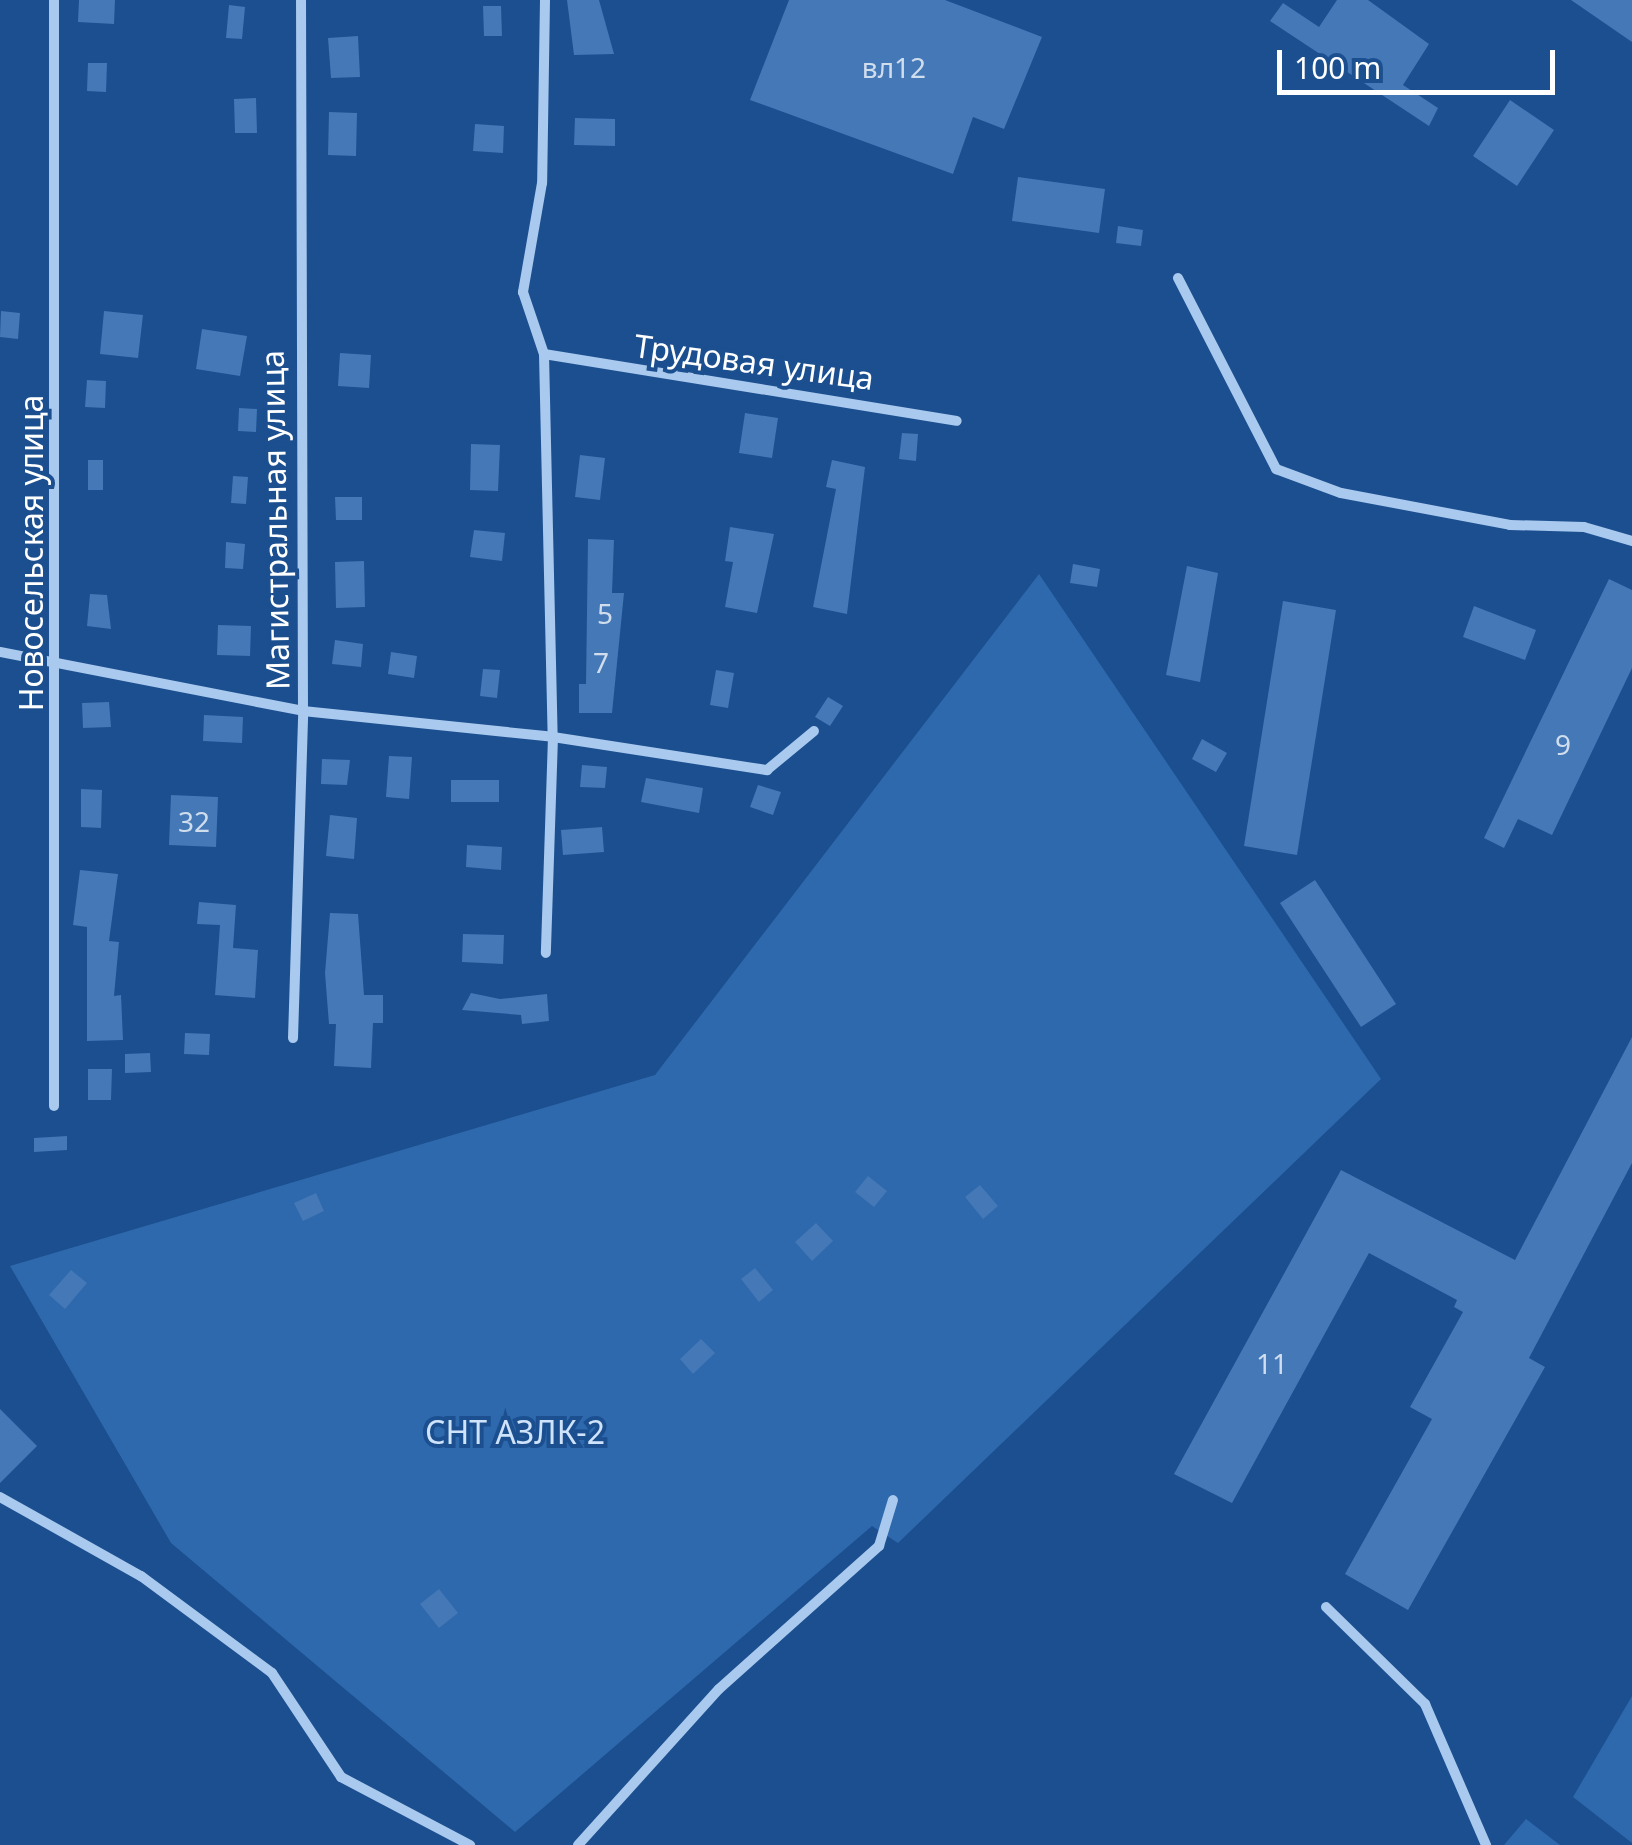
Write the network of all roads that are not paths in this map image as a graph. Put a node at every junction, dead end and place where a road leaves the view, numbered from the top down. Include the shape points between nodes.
1 (54, 0) edge
2 (301, 0) edge
3 (545, 0) edge
4 (1178, 278) dead end
5 (544, 354) junction
6 (957, 422) dead end
7 (1632, 541) edge
8 (0, 652) edge
9 (54, 662) junction
10 (303, 711) junction
11 (814, 731) dead end
12 (552, 737) junction
13 (546, 953) dead end
14 (293, 1038) dead end
15 (54, 1106) dead end
16 (0, 1497) edge
17 (893, 1500) dead end
18 (1326, 1607) dead end
19 (470, 1845) edge
20 (578, 1845) edge
21 (1486, 1845) edge

1 - 9 street, Новосельская улица
2 - 10 street, Магистральная улица
3 - 5 street via 542,183 523,292
4 - 7 street via 1276,469 1341,493 1510,525 1584,527
5 - 6 street, Трудовая улица
5 - 12 street
8 - 9 street
9 - 10 street
9 - 15 street, Новосельская улица
10 - 12 street
10 - 14 street, Магистральная улица
11 - 12 street via 767,770
12 - 13 street
16 - 19 street via 141,1576 272,1673 341,1777
17 - 20 street via 879,1546 719,1689
18 - 21 street via 1426,1704

